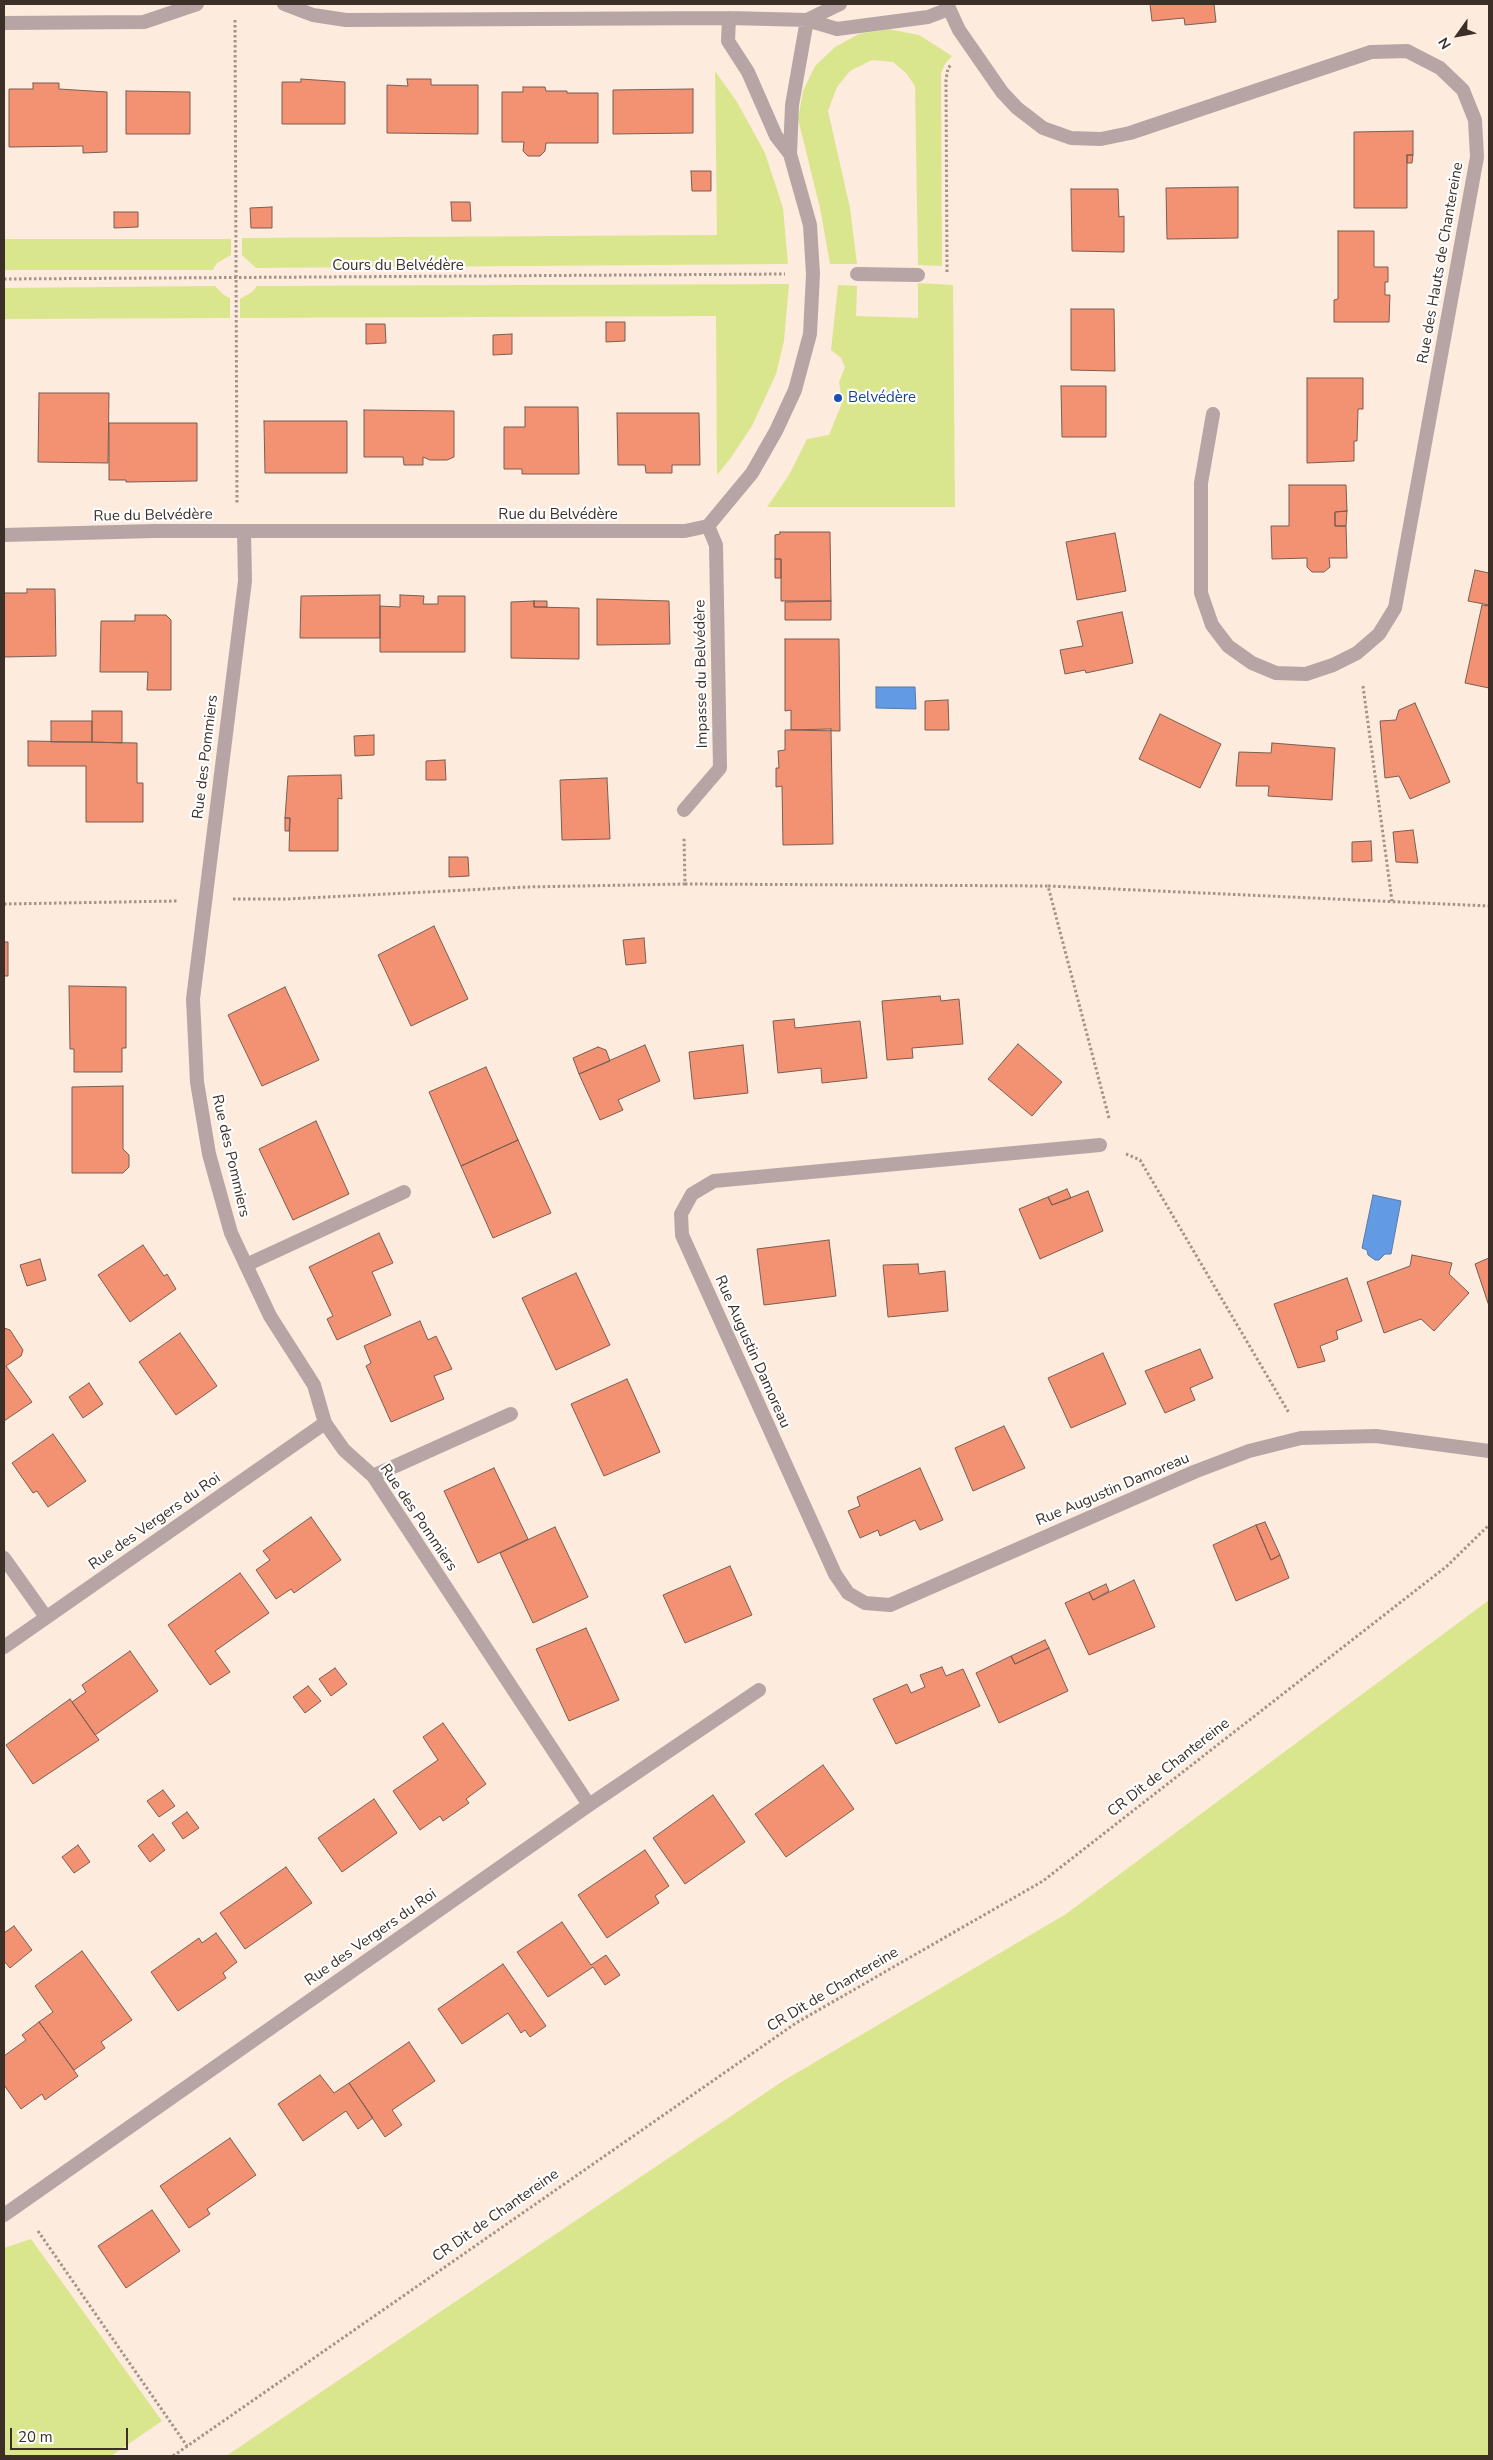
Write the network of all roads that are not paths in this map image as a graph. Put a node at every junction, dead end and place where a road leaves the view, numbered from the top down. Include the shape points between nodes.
1 (197, 4) edge
2 (284, 4) edge
3 (840, 4) edge
4 (948, 6) edge
5 (729, 18) junction
6 (807, 20) junction
7 (4, 23) edge
8 (790, 154) junction
9 (857, 274) dead end
10 (918, 275) road end
11 (1214, 414) dead end
12 (708, 526) junction
13 (244, 532) junction
14 (4, 535) edge
15 (684, 810) road end
16 (1100, 1145) road end
17 (404, 1192) dead end
18 (246, 1265) junction
19 (511, 1414) dead end
20 (325, 1424) junction
21 (1489, 1452) edge
22 (373, 1476) junction
23 (4, 1558) edge
24 (46, 1617) junction
25 (4, 1647) edge
26 (758, 1690) dead end
27 (589, 1805) junction
28 (4, 2215) edge

1 - 7 street via 144,22
2 - 5 street via 314,15 346,20
3 - 6 street
4 - 6 street via 928,17 837,29
4 - 11 street, Rue des Hauts de Chantereine via 972,51 1002,92 1043,128 1071,138 1101,139 1130,133 1371,52 1407,51 1440,68 1463,90 1475,120 1477,157 1395,608 1379,634 1357,653 1306,674 1276,673 1252,663 1228,646 1212,625 1201,593 1201,483
5 - 6 street
5 - 8 street via 728,41 748,72 776,136
6 - 8 street via 792,106
8 - 12 street via 810,225 813,274 810,334 795,390 776,431 752,473
9 - 10 street
12 - 13 street, Rue du Belvédère via 685,531
12 - 15 street, Impasse du Belvédère via 716,545 720,768
13 - 14 street, Rue du Belvédère
13 - 18 street, Rue des Pommiers via 244,581 193,999 197,1082 210,1154 231,1233
16 - 21 street, Rue Augustin Damoreau via 714,1181 692,1194 681,1214 682,1235 835,1574 848,1593 865,1603 890,1605 1194,1472 1249,1451 1301,1438 1376,1436
17 - 18 street
18 - 20 street, Rue des Pommiers via 270,1316 314,1385
19 - 22 street
20 - 22 street, Rue des Pommiers via 344,1450
20 - 24 street, Rue des Vergers du Roi
22 - 27 street, Rue des Pommiers
23 - 24 street
24 - 25 street, Rue des Vergers du Roi
26 - 27 street, Rue des Vergers du Roi
27 - 28 street, Rue des Vergers du Roi

